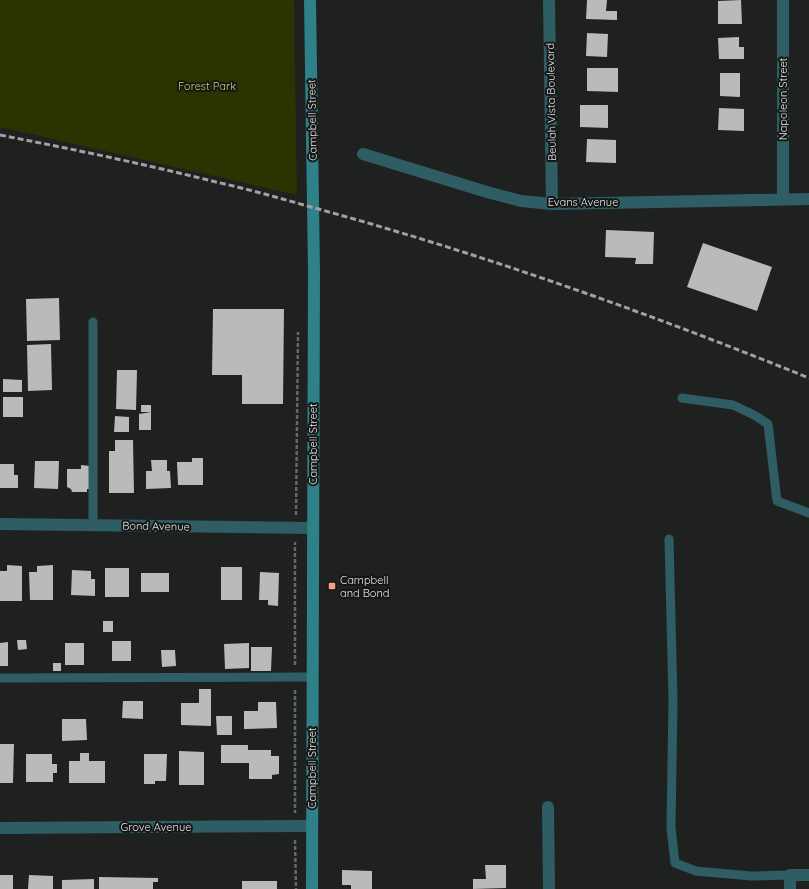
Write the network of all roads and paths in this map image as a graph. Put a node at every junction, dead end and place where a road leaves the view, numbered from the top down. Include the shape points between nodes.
1 (310, 0) edge
2 (549, 0) edge
3 (783, 0) edge
4 (364, 154) dead end
5 (783, 199) junction
6 (809, 199) edge
7 (552, 204) junction
8 (93, 322) dead end
9 (298, 328) dead end
10 (682, 398) dead end
11 (809, 513) edge
12 (0, 524) edge
13 (93, 525) junction
14 (296, 527) junction
15 (313, 528) junction
16 (668, 539) dead end
17 (295, 677) junction
18 (313, 677) junction
19 (0, 678) edge
20 (548, 807) dead end
21 (295, 826) junction
22 (312, 826) junction
23 (0, 828) edge
24 (790, 875) junction
25 (809, 875) edge
26 (296, 889) edge
27 (312, 889) edge
28 (549, 889) edge
29 (790, 889) edge

1 - 15 main road, Campbell Street via 314,271
2 - 7 street, Beulah Vista Boulevard
3 - 5 street, Napoleon Street
4 - 7 street, Evans Avenue via 487,192 521,201
5 - 6 street, Evans Avenue
5 - 7 street, Evans Avenue
8 - 13 lane
9 - 14 path
10 - 11 lane via 733,405 768,424 776,501
12 - 13 street, Bond Avenue
13 - 14 street, Bond Avenue
14 - 15 street, Bond Avenue
14 - 17 path
15 - 18 main road, Campbell Street
16 - 24 lane via 673,700 671,828 675,863 696,871 751,876
17 - 18 lane
17 - 19 lane
17 - 21 path
18 - 22 main road, Campbell Street
20 - 28 street
21 - 22 street, Grove Avenue
21 - 23 street, Grove Avenue
21 - 26 path
22 - 27 main road, Campbell Street
24 - 25 street
24 - 29 street

